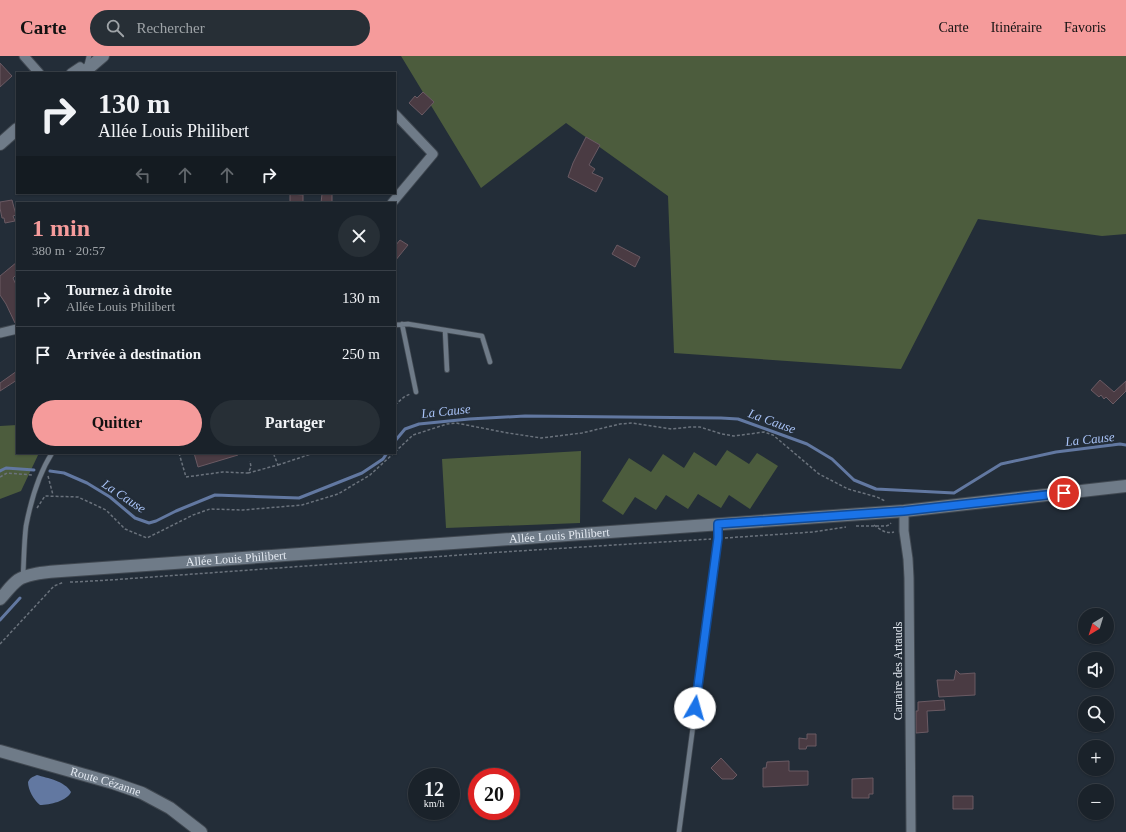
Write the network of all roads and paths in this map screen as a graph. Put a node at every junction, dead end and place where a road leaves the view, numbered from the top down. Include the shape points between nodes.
1 (24, 56) edge
2 (89, 56) edge
3 (103, 56) edge
4 (38, 72) edge
5 (72, 72) edge
6 (84, 72) edge
7 (396, 115) edge
8 (16, 130) edge
9 (0, 144) edge
10 (393, 202) edge
11 (402, 324) junction
12 (396, 325) edge
13 (16, 329) edge
14 (445, 330) junction
15 (0, 333) edge
16 (490, 362) dead end
17 (447, 370) dead end
18 (416, 392) joint
19 (396, 404) edge
20 (396, 450) edge
21 (51, 454) edge
22 (179, 454) edge
23 (311, 454) edge
24 (392, 454) edge
25 (274, 455) dead end
26 (250, 461) dead end
27 (278, 465) junction
28 (248, 473) junction
29 (33, 474) dead end
30 (48, 476) dead end
31 (0, 478) edge
32 (1126, 486) edge
33 (53, 496) junction
34 (886, 502) dead end
35 (37, 508) dead end
36 (904, 514) junction
37 (718, 524) junction
38 (848, 526) dead end
39 (855, 526) dead end
40 (874, 526) junction
41 (904, 531) junction
42 (718, 538) junction
43 (64, 576) junction
44 (23, 577) junction
45 (0, 599) edge
46 (0, 644) edge
47 (0, 750) edge
48 (201, 832) edge
49 (679, 832) edge
50 (911, 832) edge

1 - 4 street
2 - 6 lane
3 - 6 street
5 - 6 street via 80,67
7 - 10 street via 433,154
8 - 9 street
11 - 12 lane
11 - 14 lane
11 - 18 lane
13 - 15 street
14 - 16 lane via 482,336
14 - 17 lane
18 - 19 path
20 - 34 path via 413,435 456,423 541,438 582,434 632,423 672,429 700,427 734,436 764,432 773,435 819,474 848,489
21 - 44 lane via 36,485 30,508 26,527
22 - 28 path via 186,477 223,472
23 - 27 path
24 - 33 path via 370,475 338,494 302,505 243,510 210,508 147,538 125,529 106,510 78,497
25 - 27 path
26 - 28 path via 252,467
27 - 28 path
29 - 31 path via 7,473
30 - 33 path
32 - 36 street, Allée Louis Philibert
33 - 35 path via 45,496
36 - 37 street, Allée Louis Philibert
36 - 40 path via 889,525
36 - 41 street, Carraire des Artauds
37 - 42 lane
37 - 43 street, Allée Louis Philibert
38 - 42 path via 813,532
39 - 40 path
40 - 41 path via 888,533
41 - 50 street, Carraire des Artauds via 909,585
42 - 43 path via 74,582
42 - 49 lane
43 - 44 street, Allée Louis Philibert via 36,574
43 - 46 path
44 - 45 street
47 - 48 street, Route Cézanne via 142,793 170,808

